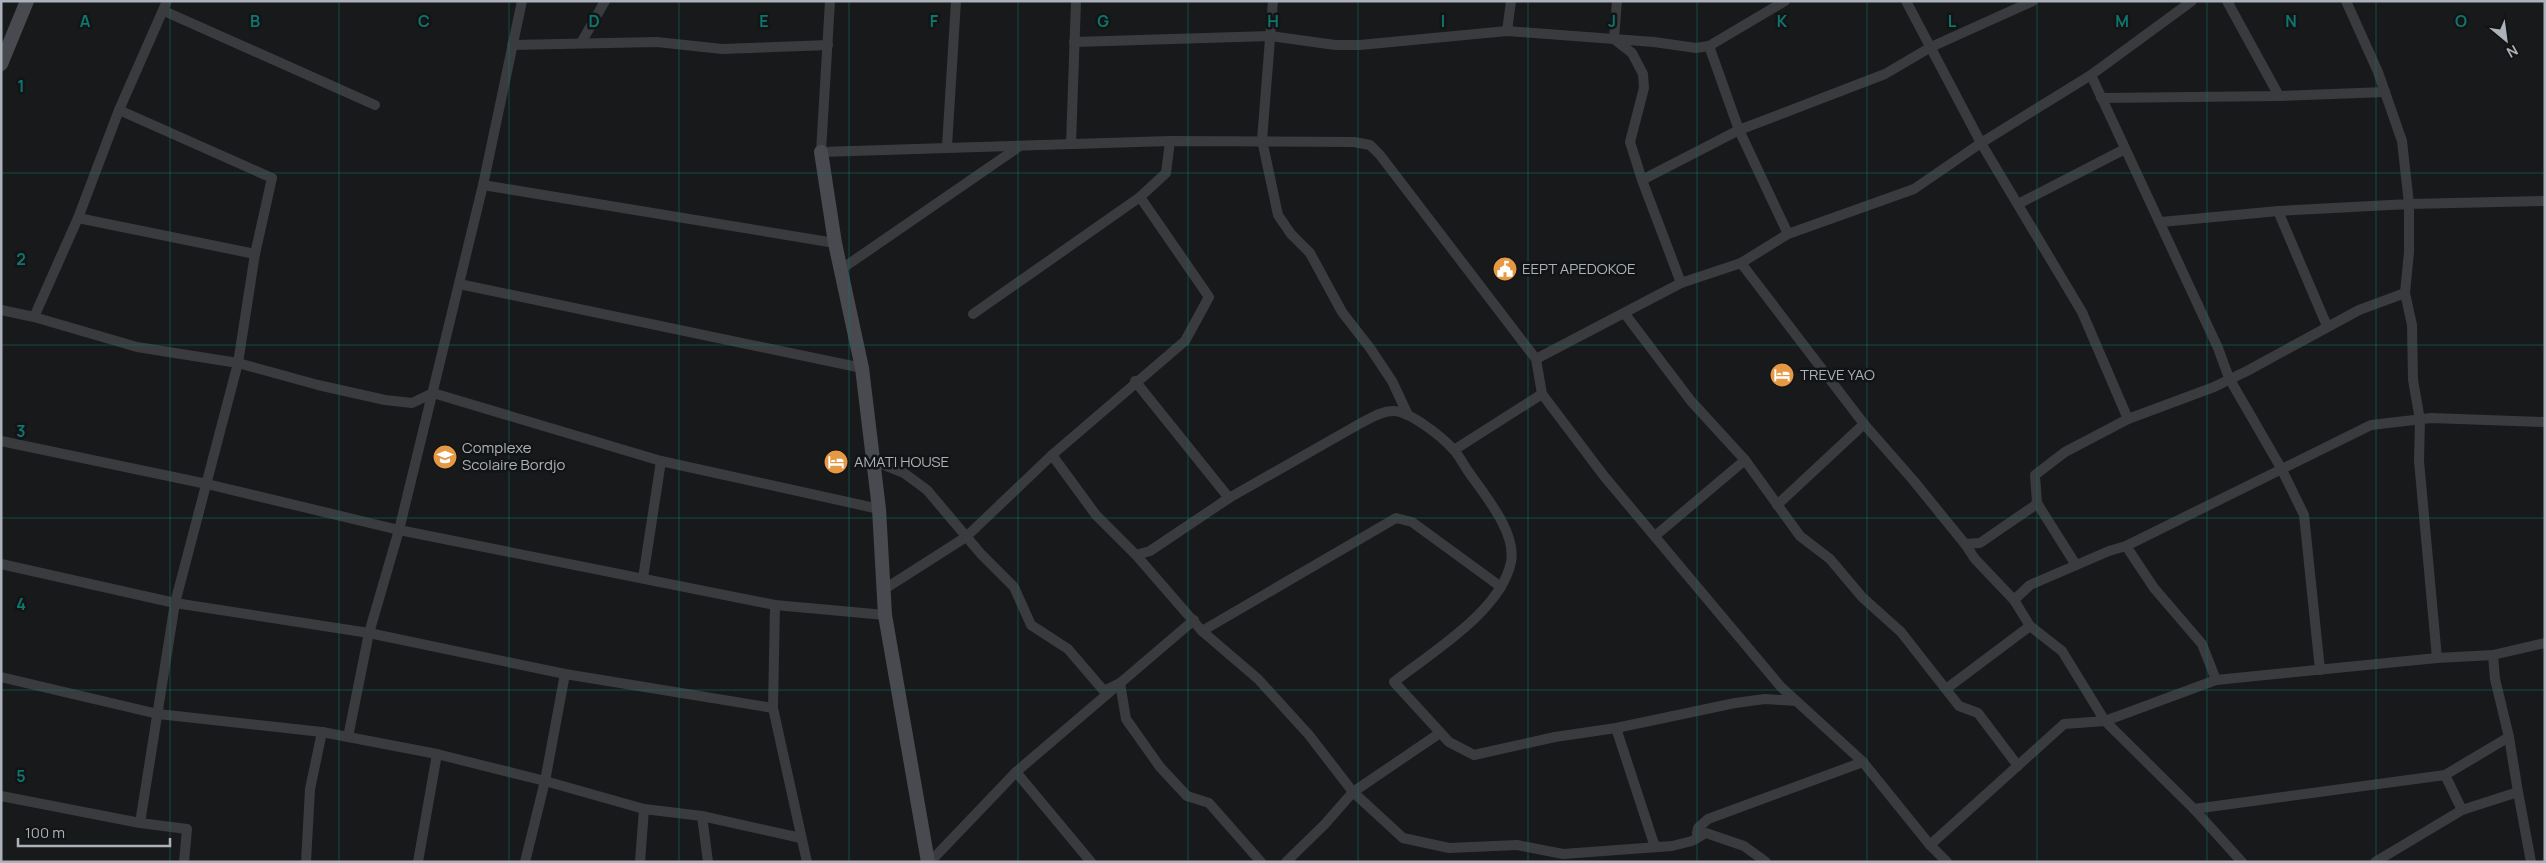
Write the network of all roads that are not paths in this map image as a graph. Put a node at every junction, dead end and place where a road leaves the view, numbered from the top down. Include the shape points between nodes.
1 (522, 1) edge
2 (605, 1) edge
3 (830, 1) edge
4 (956, 1) edge
5 (1076, 1) edge
6 (1273, 1) edge
7 (1510, 1) edge
8 (1617, 1) edge
9 (1785, 1) edge
10 (1906, 1) edge
11 (2033, 1) edge
12 (2192, 1) edge
13 (2227, 1) edge
14 (2346, 1) edge
15 (22, 3) edge
16 (166, 6) edge
17 (1507, 31) junction
18 (1270, 36) junction
19 (1614, 39) junction
20 (1074, 42) junction
21 (581, 44) junction
22 (512, 45) junction
23 (828, 45) junction
24 (1709, 46) junction
25 (1931, 47) junction
26 (1, 64) edge
27 (2091, 75) junction
28 (2385, 92) junction
29 (2278, 96) junction
30 (2101, 98) junction
31 (375, 105) dead end
32 (119, 110) junction
33 (1739, 130) junction
34 (1262, 140) junction
35 (1170, 141) junction
36 (1981, 143) junction
37 (1071, 144) junction
38 (947, 146) junction
39 (1021, 146) junction
40 (2125, 149) junction
41 (822, 152) junction
42 (1642, 180) junction
43 (483, 185) junction
44 (1140, 197) junction
45 (2545, 201) edge
46 (2018, 204) junction
47 (2409, 204) junction
48 (2278, 210) junction
49 (78, 218) junction
50 (2161, 222) junction
51 (1788, 234) junction
52 (835, 243) junction
53 (255, 254) junction
54 (1741, 263) junction
55 (840, 270) junction
56 (1681, 283) junction
57 (459, 284) junction
58 (2404, 293) junction
59 (1, 310) edge
60 (973, 314) dead end
61 (1625, 314) junction
62 (34, 317) junction
63 (2327, 326) junction
64 (1536, 359) junction
65 (238, 363) junction
66 (862, 368) junction
67 (2229, 378) junction
68 (1135, 382) junction
69 (433, 393) junction
70 (1542, 394) junction
71 (1408, 415) junction
72 (2128, 419) junction
73 (2420, 420) junction
74 (2545, 422) edge
75 (1864, 424) junction
76 (1, 441) edge
77 (1454, 450) junction
78 (1052, 455) junction
79 (872, 460) junction
80 (1745, 460) junction
81 (661, 461) junction
82 (2281, 468) junction
83 (207, 484) junction
84 (1229, 498) junction
85 (2037, 502) junction
86 (1778, 505) junction
87 (879, 509) junction
88 (399, 530) junction
89 (1655, 536) junction
90 (966, 537) junction
91 (1965, 544) junction
92 (2126, 546) junction
93 (1136, 555) junction
94 (1, 564) edge
95 (2076, 565) junction
96 (643, 578) junction
97 (1501, 587) junction
98 (883, 590) junction
99 (2014, 600) junction
100 (175, 603) junction
101 (776, 605) junction
102 (885, 615) junction
103 (1194, 620) junction
104 (2030, 626) junction
105 (1202, 631) junction
106 (370, 633) junction
107 (2545, 643) edge
108 (2493, 655) junction
109 (2437, 658) junction
110 (2320, 670) junction
111 (565, 674) junction
112 (1, 677) edge
113 (2216, 680) junction
114 (1120, 683) junction
115 (1946, 689) junction
116 (1797, 701) junction
117 (774, 708) junction
118 (158, 714) junction
119 (2105, 721) junction
120 (1616, 728) junction
121 (322, 732) junction
122 (1440, 733) junction
123 (348, 737) junction
124 (2510, 737) junction
125 (437, 754) junction
126 (1863, 762) junction
127 (2018, 766) junction
128 (1016, 772) junction
129 (2445, 775) junction
130 (545, 780) junction
131 (1353, 792) junction
132 (2518, 792) junction
133 (1, 796) edge
134 (2194, 808) junction
135 (644, 809) junction
136 (2462, 810) junction
137 (702, 816) junction
138 (140, 823) junction
139 (1706, 833) junction
140 (801, 838) junction
141 (1930, 845) junction
142 (1659, 847) junction
143 (184, 862) edge
144 (306, 862) edge
145 (418, 862) edge
146 (525, 862) edge
147 (640, 862) edge
148 (708, 862) edge
149 (807, 862) edge
150 (929, 862) edge
151 (1091, 862) edge
152 (1261, 862) edge
153 (1286, 862) edge
154 (1766, 862) edge
155 (1948, 862) edge
156 (2242, 862) edge
157 (2375, 862) edge
158 (2531, 862) edge

1 - 22 street
2 - 21 street
3 - 23 street
4 - 38 street
5 - 20 street
6 - 18 street
7 - 17 street
8 - 19 street
9 - 24 street
10 - 25 street
11 - 25 street
12 - 27 street
13 - 29 street
14 - 28 street
15 - 26 street
16 - 31 street
16 - 32 street
17 - 18 street via 1360,45 1334,45
17 - 19 street
18 - 20 street
18 - 34 street
19 - 24 street via 1696,48
19 - 42 street via 1632,53 1643,74 1644,88 1630,142
20 - 37 street
21 - 22 street
21 - 23 street via 657,42 722,49
22 - 43 street
23 - 41 street
24 - 33 street
25 - 33 street via 1885,74
25 - 36 street
27 - 30 street
27 - 36 street
28 - 29 street
28 - 47 street via 2402,141
29 - 30 street
30 - 40 street
32 - 49 street
32 - 53 street via 272,178
33 - 42 street
33 - 51 street
34 - 35 street
34 - 64 street via 1370,145
34 - 71 street via 1278,215 1310,253 1342,312 1392,381
35 - 37 street
35 - 44 street via 1166,173
36 - 46 street
36 - 51 street via 1914,189
37 - 39 street
38 - 39 street
38 - 41 street
39 - 55 street
40 - 46 street
40 - 50 street
41 - 52 street
42 - 56 street
43 - 52 street
43 - 57 street
44 - 60 street
44 - 68 street via 1208,297 1185,341
45 - 47 street
46 - 72 street via 2082,312
47 - 48 street
47 - 58 street
48 - 50 street
48 - 63 street
49 - 53 street
49 - 62 street
50 - 67 street
51 - 54 street
52 - 55 street
53 - 65 street
54 - 56 street
54 - 75 street
55 - 66 street
56 - 61 street
57 - 66 street
57 - 69 street
58 - 63 street via 2376,302
58 - 73 street via 2412,326 2413,380
59 - 62 street
61 - 64 street
61 - 80 street via 1691,402
62 - 65 street via 137,347
63 - 67 street
64 - 70 street
65 - 69 street via 385,400 412,403
65 - 83 street
66 - 79 street
67 - 72 street
67 - 82 street
68 - 78 street
68 - 84 street
69 - 81 street
69 - 88 street
70 - 77 street
70 - 89 street via 1604,476
71 - 77 street
71 - 84 street via 1393,411 1378,414
72 - 85 street via 2038,471 2034,481
73 - 74 street
73 - 82 street via 2372,425
73 - 109 street via 2419,461
75 - 86 street
75 - 91 street
76 - 83 street
77 - 97 street via 1493,506 1509,541 1512,561
78 - 90 street
78 - 93 street via 1096,515
79 - 87 street
79 - 90 street via 892,467 922,485
80 - 86 street
80 - 89 street
81 - 87 street
81 - 96 street
82 - 92 street
82 - 110 street via 2304,515
83 - 88 street
83 - 100 street
84 - 93 street via 1150,551
85 - 91 street via 1980,543
85 - 95 street
86 - 115 street via 1800,536 1830,559 1862,597 1901,632
87 - 98 street
88 - 96 street
88 - 106 street
89 - 116 street via 1781,687
90 - 98 street
90 - 114 street via 1014,587 1031,625 1068,649 1104,691
91 - 99 street
92 - 95 street
92 - 113 street via 2154,588 2202,644
93 - 103 street
94 - 100 street
95 - 99 street via 2030,585
96 - 101 street
97 - 105 street via 1412,522 1396,518
97 - 122 street via 1488,606 1394,682
98 - 102 street
99 - 104 street
100 - 106 street
100 - 118 street
101 - 102 street
101 - 117 street
102 - 150 street
103 - 105 street
103 - 114 street
104 - 115 street
104 - 119 street via 2062,651
105 - 131 street via 1270,691
106 - 111 street
106 - 123 street
107 - 108 street
108 - 109 street
108 - 124 street via 2495,679
109 - 110 street
110 - 113 street
111 - 117 street
111 - 130 street
112 - 118 street
113 - 119 street
114 - 128 street
114 - 152 street via 1126,719 1156,763 1187,796 1209,803
115 - 127 street via 1959,706 1978,713
116 - 120 street via 1765,699
116 - 126 street
117 - 140 street
118 - 121 street
118 - 138 street
119 - 127 street via 2064,724
119 - 134 street
120 - 122 street via 1555,737 1474,755 1455,747
120 - 142 street via 1641,809 1654,844
121 - 123 street
121 - 144 street via 310,789
122 - 131 street
123 - 125 street
124 - 129 street
124 - 132 street
125 - 130 street
125 - 145 street
126 - 139 street via 1708,819 1697,833 1699,836
126 - 141 street
127 - 141 street
128 - 150 street
128 - 151 street
129 - 134 street
129 - 136 street
130 - 135 street
130 - 146 street
131 - 142 street via 1403,838 1448,848 1517,845 1563,854
131 - 153 street
132 - 136 street
132 - 158 street
133 - 138 street
134 - 156 street
135 - 137 street
135 - 147 street
136 - 157 street
137 - 140 street
137 - 148 street
138 - 143 street via 187,829
139 - 142 street via 1692,841
139 - 154 street via 1744,846
140 - 149 street
141 - 155 street

